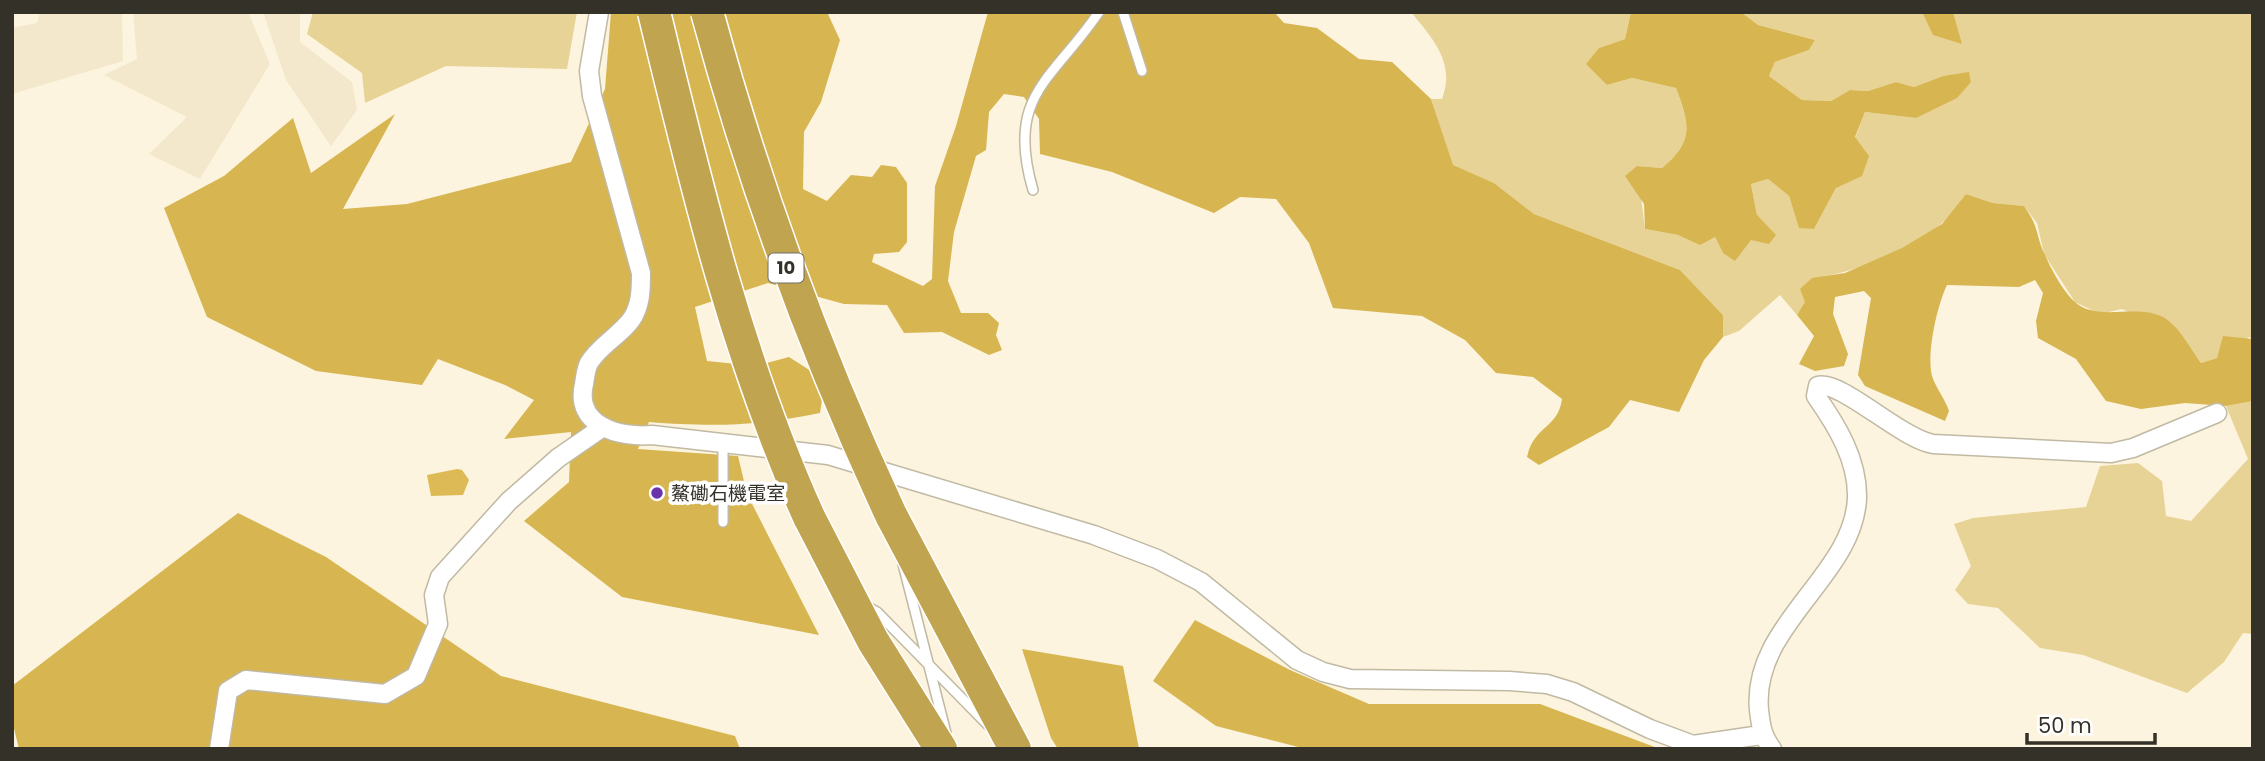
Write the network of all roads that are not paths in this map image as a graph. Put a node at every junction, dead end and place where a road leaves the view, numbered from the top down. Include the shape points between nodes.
1 (599, 12) edge
2 (653, 12) edge
3 (707, 12) edge
4 (1099, 12) edge
5 (1124, 12) edge
6 (1142, 71) dead end
7 (1033, 190) dead end
8 (2217, 413) dead end
9 (603, 428) junction
10 (723, 442) junction
11 (893, 520) junction
12 (723, 522) dead end
13 (847, 594) junction
14 (928, 665) junction
15 (1767, 742) edge
16 (219, 749) edge
17 (941, 749) edge
18 (949, 749) edge
19 (1014, 749) edge

1 - 9 street via 589,71 592,96 641,273 641,297 632,319 588,364 581,396 587,416
2 - 13 highway, bridge via 725,294 761,403 808,517
3 - 11 highway, 10, bridge via 748,156 787,269 828,376
4 - 7 lane via 1040,88 1026,122 1023,152
5 - 6 lane
8 - 15 street via 2111,453 1947,444 1917,440 1833,387 1818,386 1816,396 1853,466 1856,507 1847,538 1772,647 1757,687
9 - 10 street via 624,436
9 - 16 street via 558,458 509,500 440,577 434,595 438,624 416,676 386,694 246,680 228,691
10 - 12 lane
10 - 15 street via 828,455 1094,535 1157,559 1200,582 1297,660 1323,673 1350,679 1547,684 1693,745
11 - 14 lane
11 - 19 highway, 10
13 - 14 lane via 877,612
13 - 17 highway
14 - 18 lane
14 - 19 lane

